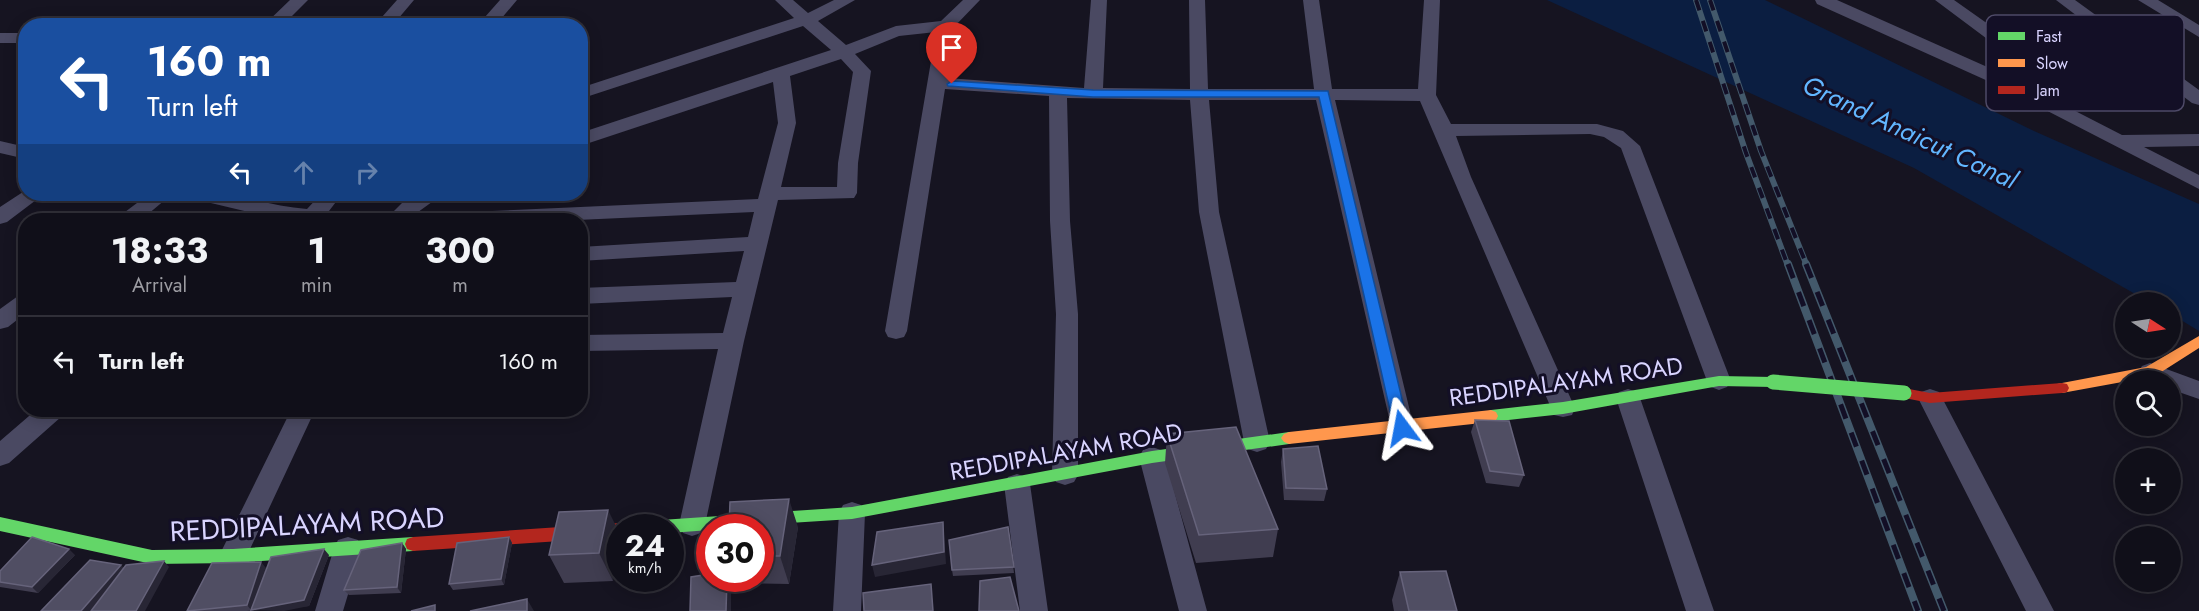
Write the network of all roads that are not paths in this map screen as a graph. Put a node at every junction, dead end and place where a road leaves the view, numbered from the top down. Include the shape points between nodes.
1 (300, 0) edge
2 (406, 0) edge
3 (509, 0) edge
4 (783, 0) edge
5 (847, 0) edge
6 (972, 0) edge
7 (1099, 0) edge
8 (1197, 0) edge
9 (1311, 0) edge
10 (1431, 0) edge
11 (1822, 0) edge
12 (1943, 0) edge
13 (2064, 0) edge
14 (2146, 0) edge
15 (2084, 15) edge
16 (2171, 15) edge
17 (280, 18) edge
18 (389, 18) edge
19 (492, 18) edge
20 (808, 20) junction
21 (2184, 23) edge
22 (946, 26) junction
23 (1986, 31) edge
24 (2199, 32) edge
25 (0, 38) edge
26 (18, 38) edge
27 (844, 52) junction
28 (1986, 73) edge
29 (781, 74) junction
30 (936, 83) junction
31 (2184, 88) edge
32 (588, 91) edge
33 (1058, 91) junction
34 (1199, 93) junction
35 (1093, 94) junction
36 (1324, 94) junction
37 (1427, 95) junction
38 (2199, 99) edge
39 (2061, 111) edge
40 (1444, 130) junction
41 (588, 137) edge
42 (2199, 140) edge
43 (2118, 141) junction
44 (0, 147) edge
45 (18, 151) edge
46 (2199, 183) edge
47 (767, 200) junction
48 (24, 201) edge
49 (153, 201) edge
50 (225, 201) edge
51 (326, 201) edge
52 (419, 201) edge
53 (137, 213) edge
54 (265, 213) edge
55 (315, 213) edge
56 (403, 213) edge
57 (558, 213) edge
58 (0, 217) edge
59 (756, 243) junction
60 (588, 254) edge
61 (745, 289) junction
62 (588, 296) edge
63 (18, 307) edge
64 (0, 321) edge
65 (896, 331) dead end
66 (732, 341) junction
67 (2197, 342) edge
68 (588, 343) edge
69 (2153, 370) edge
70 (2115, 379) edge
71 (1719, 381) junction
72 (2181, 383) edge
73 (2199, 390) edge
74 (1628, 398) junction
75 (1930, 398) junction
76 (1563, 408) junction
77 (44, 417) edge
78 (300, 417) edge
79 (1402, 428) junction
80 (1257, 442) junction
81 (0, 456) edge
82 (1152, 457) junction
83 (1065, 475) junction
84 (1017, 484) junction
85 (852, 513) junction
86 (0, 524) edge
87 (692, 525) junction
88 (684, 526) edge
89 (606, 531) edge
90 (43, 533) junction
91 (348, 549) junction
92 (21, 556) edge
93 (233, 556) junction
94 (329, 611) edge
95 (848, 611) edge
96 (1034, 611) edge
97 (1193, 611) edge
98 (1700, 611) edge
99 (2040, 611) edge

1 - 17 street
2 - 18 street
3 - 19 street
4 - 20 street
5 - 20 street
6 - 22 street
7 - 35 street
8 - 34 street
9 - 36 street
10 - 37 street
11 - 28 street
12 - 23 street
13 - 15 street
14 - 16 street
20 - 27 street
20 - 32 street
21 - 24 street
22 - 27 street via 896,31
22 - 30 street
25 - 26 street
27 - 29 street
27 - 47 street via 862,71 862,92 845,177 847,193
29 - 41 street
29 - 47 street via 786,123
30 - 33 street
30 - 65 street
31 - 38 street
33 - 35 street
33 - 83 street via 1060,221 1067,314
34 - 35 street
34 - 36 street
34 - 80 street via 1209,212
36 - 37 street
36 - 79 street
37 - 40 street
39 - 43 street
40 - 71 street via 1581,128 1603,129 1621,136 1633,150
40 - 76 street
42 - 43 street
43 - 46 street
44 - 45 street
47 - 57 street
47 - 59 street
48 - 58 street
49 - 53 street
50 - 54 street
51 - 55 street
52 - 56 street
59 - 60 street
59 - 61 street
61 - 62 street
61 - 66 street
63 - 64 street
66 - 68 street
66 - 87 street
67 - 69 street, REDDIPALAYAM ROAD
70 - 75 street, REDDIPALAYAM ROAD via 2068,388
71 - 74 street, REDDIPALAYAM ROAD
71 - 75 street, REDDIPALAYAM ROAD, bridge via 1773,382
72 - 73 street
74 - 76 street, REDDIPALAYAM ROAD
74 - 98 street
75 - 99 street
76 - 79 street, REDDIPALAYAM ROAD
77 - 81 street
78 - 93 street
79 - 80 street, REDDIPALAYAM ROAD
80 - 82 street, REDDIPALAYAM ROAD
82 - 83 street, REDDIPALAYAM ROAD
82 - 97 street
83 - 84 street, REDDIPALAYAM ROAD
84 - 85 street, REDDIPALAYAM ROAD
84 - 96 street
85 - 87 street, REDDIPALAYAM ROAD
85 - 95 street
86 - 90 street, REDDIPALAYAM ROAD
87 - 88 street, REDDIPALAYAM ROAD
89 - 91 street, REDDIPALAYAM ROAD
90 - 92 street
90 - 93 street, REDDIPALAYAM ROAD via 152,558
91 - 93 street, REDDIPALAYAM ROAD
91 - 94 street

